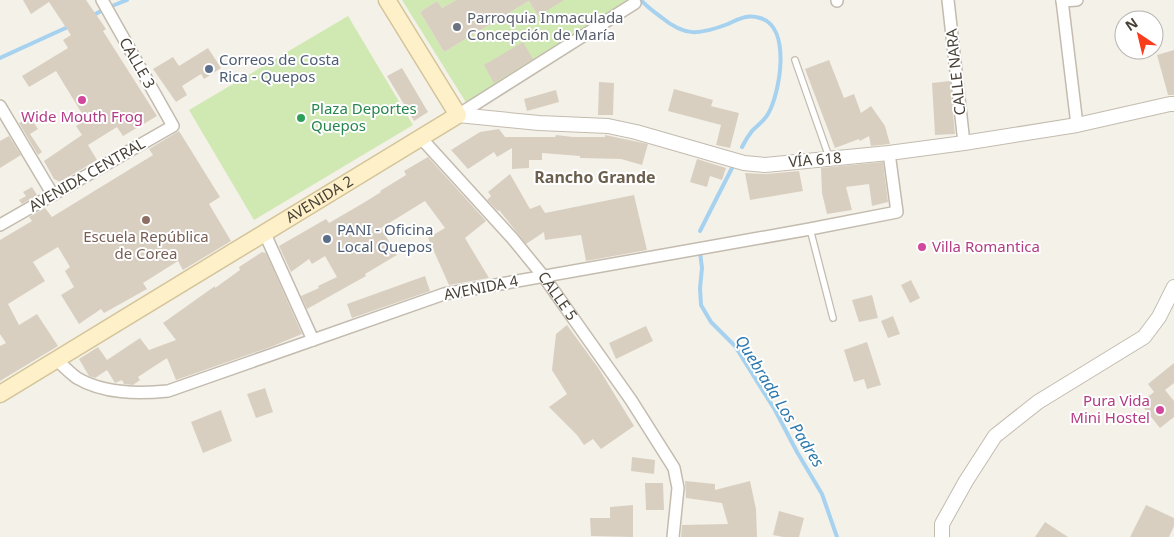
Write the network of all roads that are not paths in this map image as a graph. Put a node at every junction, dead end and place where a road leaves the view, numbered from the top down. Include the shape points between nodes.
1 (102, 0) edge
2 (387, 0) edge
3 (948, 0) edge
4 (1077, 0) edge
5 (1062, 1) edge
6 (635, 3) dead end
7 (795, 60) dead end
8 (1173, 104) edge
9 (0, 106) edge
10 (458, 115) junction
11 (1077, 125) junction
12 (173, 126) joint
13 (421, 138) junction
14 (964, 144) junction
15 (889, 153) junction
16 (830, 159) junction
17 (53, 195) junction
18 (0, 225) edge
19 (810, 229) junction
20 (265, 234) junction
21 (544, 277) junction
22 (1174, 287) edge
23 (833, 318) dead end
24 (313, 340) junction
25 (57, 360) junction
26 (0, 394) edge
27 (673, 537) edge
28 (942, 537) edge

1 - 12 street, CALLE 3
2 - 10 main road
3 - 14 street, CALLE NARA
4 - 5 street
5 - 11 street
6 - 10 street, AVENIDA 2
7 - 16 lane
8 - 11 street, VÍA 618
9 - 17 street
10 - 13 main road, AVENIDA 2
10 - 16 street, VÍA 618 via 608,126 744,163 765,165
11 - 14 street, VÍA 618
12 - 17 street, AVENIDA CENTRAL
13 - 20 main road, AVENIDA 2
13 - 21 street, CALLE 5 via 514,239
14 - 15 street, VÍA 618
15 - 16 street, VÍA 618
15 - 19 street, AVENIDA 4 via 897,212
17 - 18 street, AVENIDA CENTRAL
19 - 21 street, AVENIDA 4
19 - 23 lane
20 - 24 street
20 - 25 main road, AVENIDA 2
21 - 24 street, AVENIDA 4 via 444,294
21 - 27 street, CALLE 5 via 631,400 674,468 678,488
22 - 28 street via 1159,317 1144,337 1038,402 995,436 942,524
24 - 25 street, AVENIDA 4 via 168,391 143,393 95,386 76,377
25 - 26 main road, AVENIDA 2

